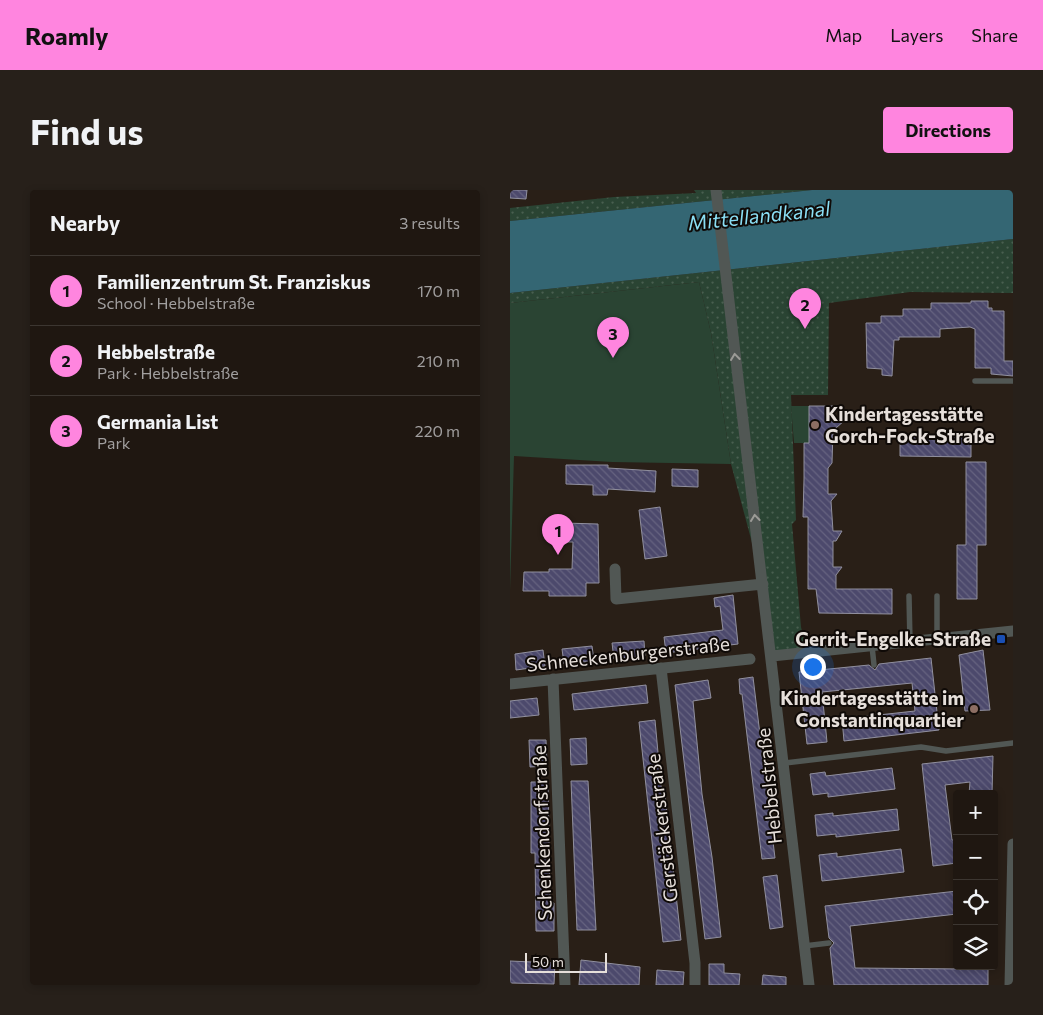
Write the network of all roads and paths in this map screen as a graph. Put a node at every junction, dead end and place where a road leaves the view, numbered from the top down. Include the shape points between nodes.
1 (716, 190) edge
2 (975, 381) dead end
3 (1013, 381) edge
4 (615, 569) dead end
5 (763, 584) junction
6 (909, 596) dead end
7 (937, 596) dead end
8 (1013, 631) edge
9 (937, 639) junction
10 (910, 643) junction
11 (872, 646) junction
12 (772, 656) junction
13 (750, 659) dead end
14 (874, 665) dead end
15 (661, 668) junction
16 (553, 679) junction
17 (510, 684) edge
18 (1013, 743) edge
19 (784, 763) junction
20 (1013, 844) edge
21 (829, 943) dead end
22 (804, 946) junction
23 (565, 985) edge
24 (695, 985) edge
25 (809, 985) edge
26 (1010, 985) edge

5 -> 1 street, Hebbelstraße
2 - 3 lane
4 - 5 street via 616,599
5 - 12 street, Hebbelstraße
6 - 10 lane
7 - 9 lane
8 - 9 street
9 - 10 street
10 - 11 street
11 - 12 street
11 - 14 lane
12 - 19 street, Hebbelstraße
13 - 15 street, Schneckenburgerstraße
15 - 16 street, Schneckenburgerstraße
15 - 24 street, Gerstäckerstraße
16 - 17 street, Schneckenburgerstraße
16 - 23 street, Schenkendorfstraße
18 - 19 lane via 946,751 921,747
19 - 22 street, Hebbelstraße
20 - 26 street
21 - 22 lane
22 - 25 street, Hebbelstraße

